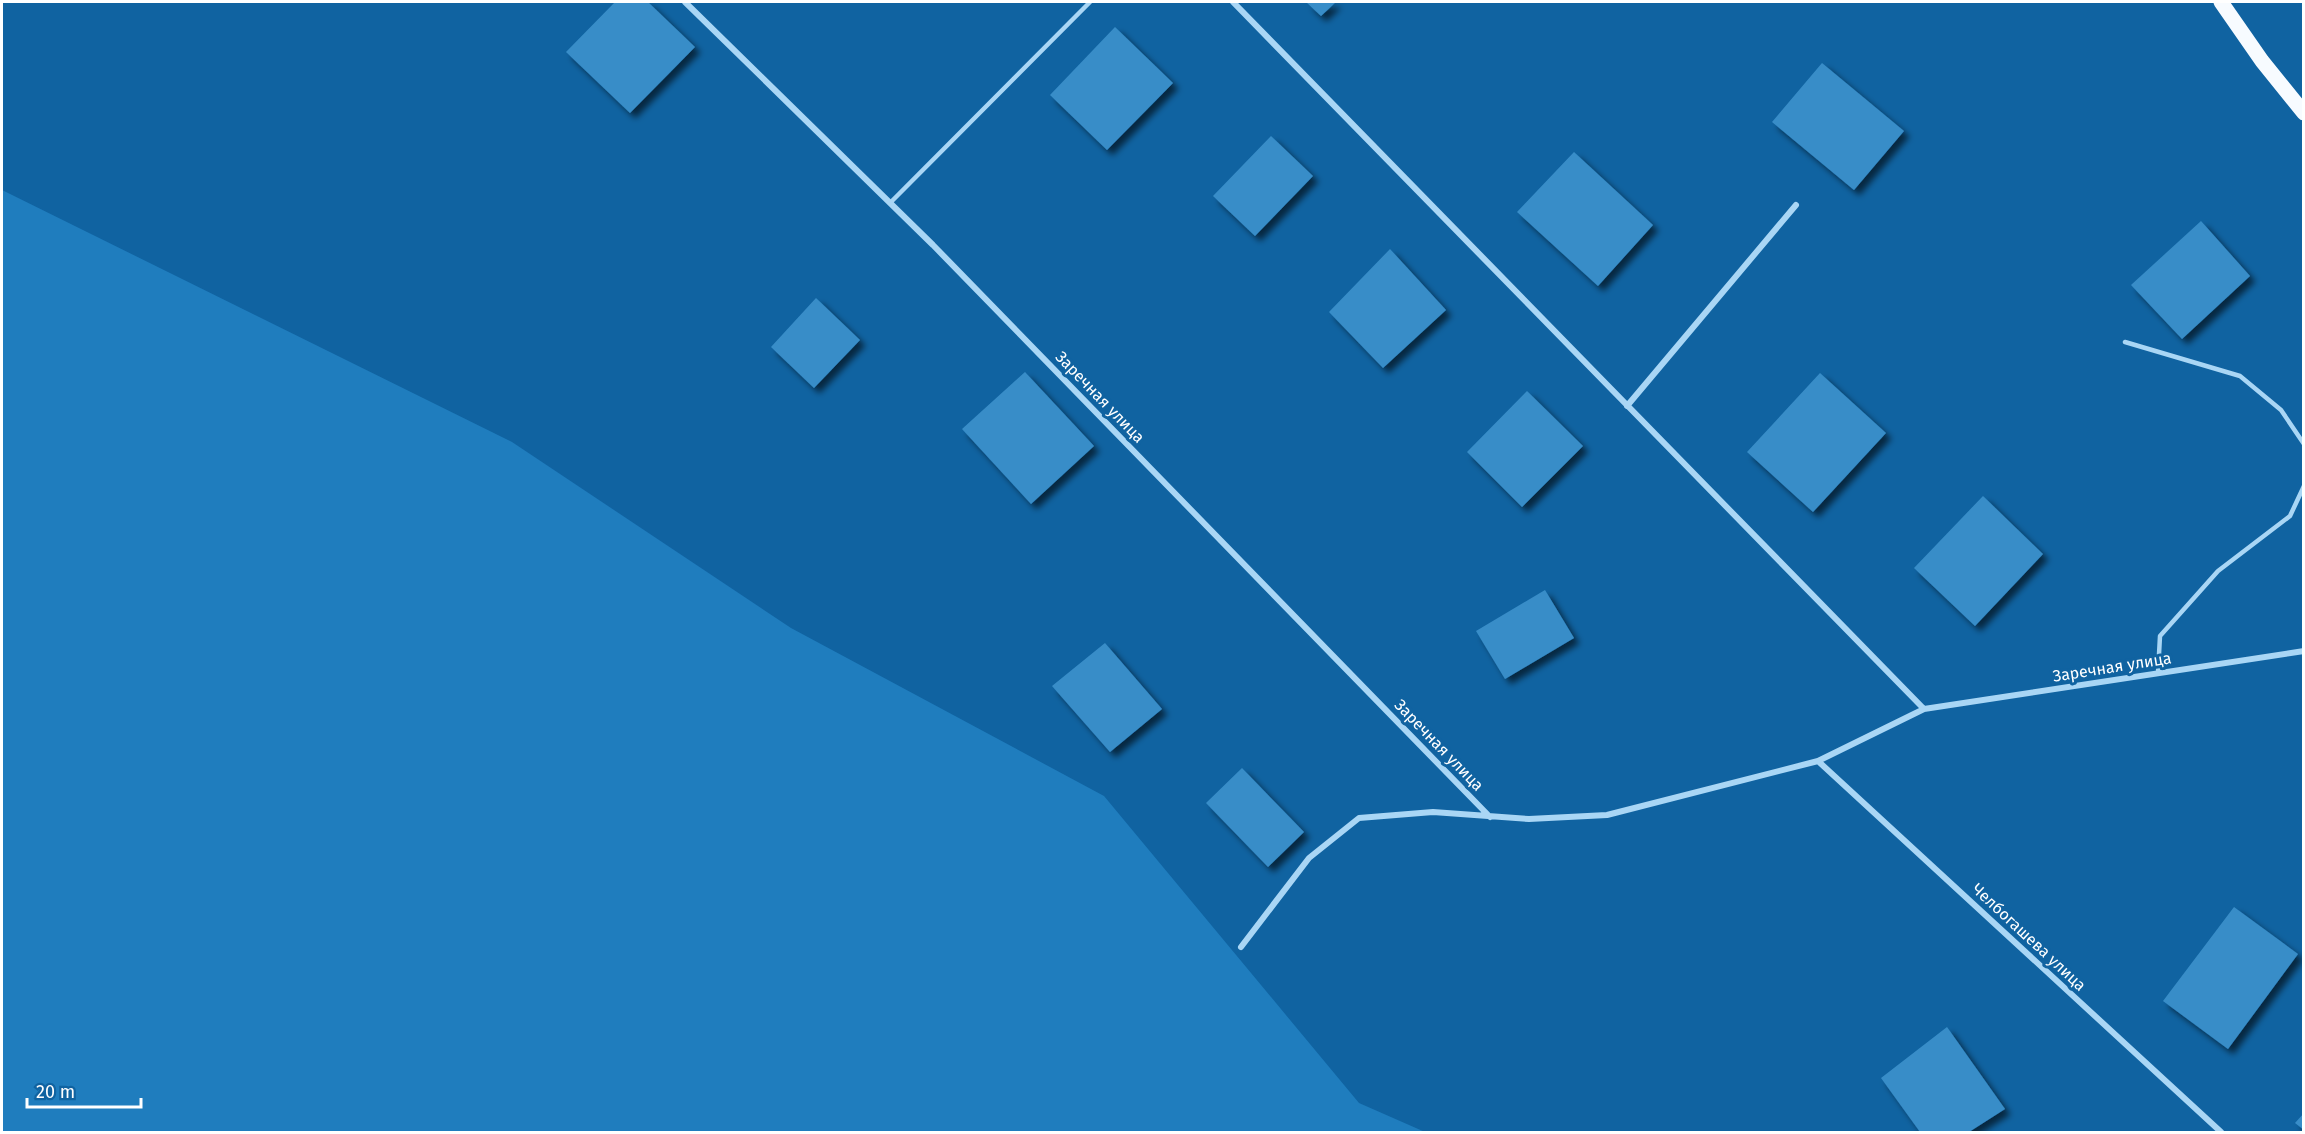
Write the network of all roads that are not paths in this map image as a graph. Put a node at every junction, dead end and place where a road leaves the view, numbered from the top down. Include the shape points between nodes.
1 (685, 2) edge
2 (1090, 2) edge
3 (1233, 2) edge
4 (2221, 2) edge
5 (2304, 113) edge
6 (890, 202) junction
7 (1796, 205) dead end
8 (2125, 342) dead end
9 (1627, 406) junction
10 (2304, 444) edge
11 (2304, 486) edge
12 (2304, 651) edge
13 (2158, 673) junction
14 (1924, 709) junction
15 (1818, 761) junction
16 (1490, 817) junction
17 (1241, 946) dead end
18 (2221, 1132) edge

1 - 6 street, Заречная улица
2 - 6 lane
3 - 9 street
4 - 5 main road
6 - 16 street, Заречная улица
7 - 9 street
8 - 10 lane via 2240,376 2281,410
9 - 14 street
11 - 13 lane via 2290,516 2218,571 2160,636
12 - 13 street, Заречная улица
13 - 14 street, Заречная улица
14 - 15 street, Заречная улица
15 - 16 street, Заречная улица via 1607,815
15 - 18 street, Челбогашева улица
16 - 17 street, Заречная улица via 1433,812 1359,818 1309,858

